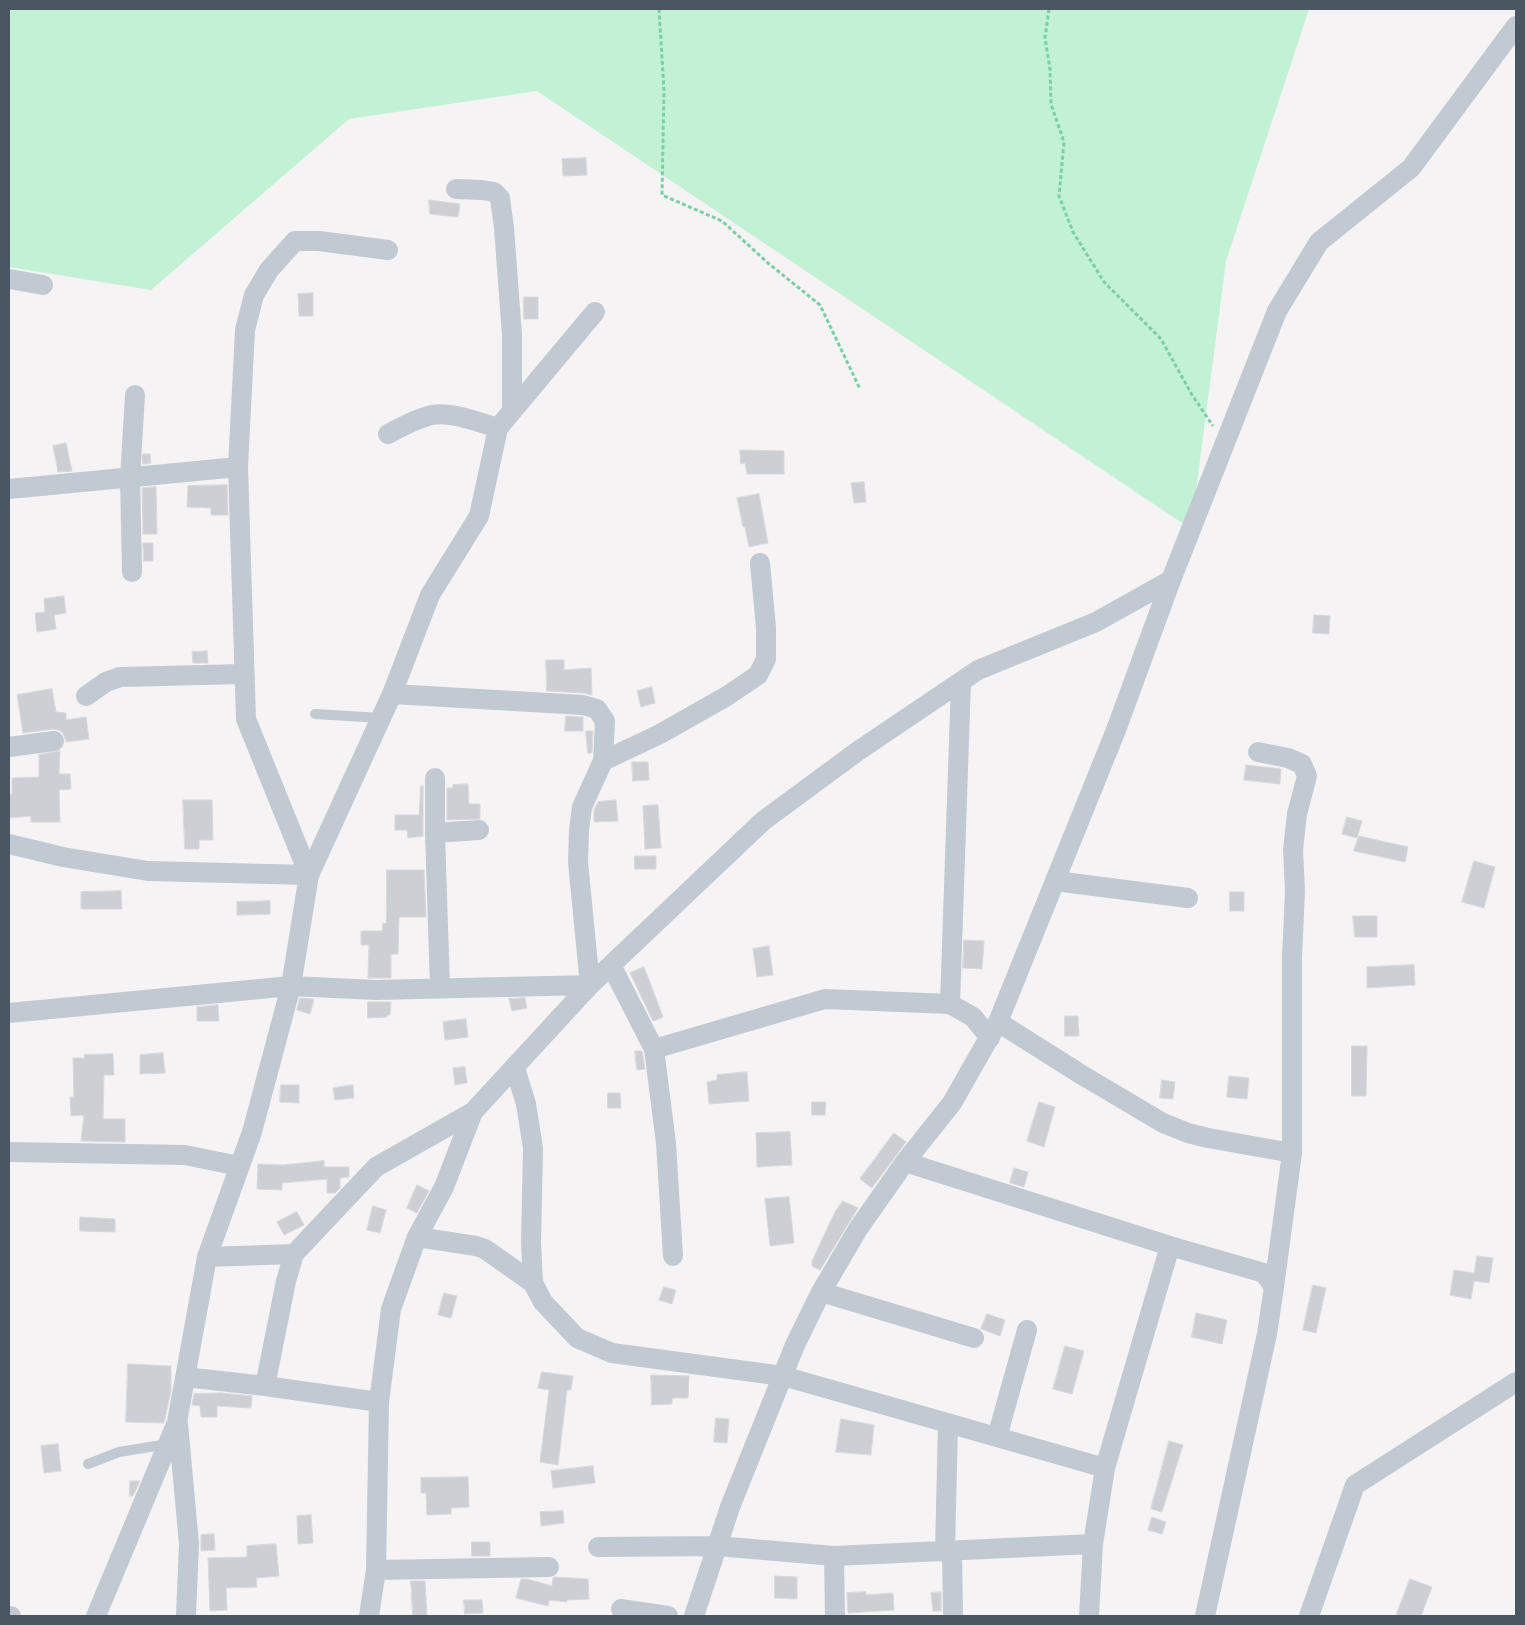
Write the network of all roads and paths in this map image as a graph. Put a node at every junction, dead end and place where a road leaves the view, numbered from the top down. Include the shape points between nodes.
1 (659, 9) edge
2 (1049, 9) edge
3 (1516, 26) edge
4 (456, 189) dead end
5 (388, 250) dead end
6 (9, 279) edge
7 (42, 285) dead end
8 (595, 312) dead end
9 (860, 390) dead end
10 (135, 395) dead end
11 (512, 410) junction
12 (498, 428) junction
13 (388, 434) dead end
14 (1225, 443) junction
15 (238, 467) junction
16 (130, 478) junction
17 (9, 490) edge
18 (760, 563) dead end
19 (132, 572) dead end
20 (1171, 580) junction
21 (244, 674) junction
22 (961, 682) junction
23 (392, 694) junction
24 (86, 696) dead end
25 (315, 714) dead end
26 (381, 718) junction
27 (54, 741) dead end
28 (9, 747) edge
29 (1258, 752) dead end
30 (603, 761) junction
31 (435, 778) dead end
32 (479, 830) dead end
33 (435, 833) junction
34 (9, 844) edge
35 (309, 876) junction
36 (1055, 881) junction
37 (1188, 898) dead end
38 (611, 965) junction
39 (590, 985) junction
40 (291, 986) junction
41 (440, 988) junction
42 (950, 1004) junction
43 (9, 1014) edge
44 (994, 1030) junction
45 (654, 1049) junction
46 (515, 1068) junction
47 (473, 1112) junction
48 (9, 1152) edge
49 (1292, 1153) junction
50 (905, 1162) junction
51 (240, 1166) junction
52 (416, 1237) junction
53 (1170, 1246) junction
54 (294, 1254) junction
55 (672, 1256) dead end
56 (207, 1257) junction
57 (533, 1283) junction
58 (1274, 1287) junction
59 (821, 1292) junction
60 (1027, 1330) dead end
61 (974, 1338) dead end
62 (783, 1376) junction
63 (185, 1377) junction
64 (1516, 1382) edge
65 (265, 1386) junction
66 (379, 1402) junction
67 (178, 1422) junction
68 (948, 1423) junction
69 (996, 1437) junction
70 (168, 1444) junction
71 (88, 1464) dead end
72 (1105, 1468) junction
73 (1093, 1544) junction
74 (718, 1546) junction
75 (598, 1547) dead end
76 (949, 1551) junction
77 (834, 1556) junction
78 (549, 1567) dead end
79 (376, 1570) junction
80 (621, 1609) dead end
81 (96, 1616) edge
82 (186, 1616) edge
83 (369, 1616) edge
84 (668, 1616) edge
85 (694, 1616) edge
86 (835, 1616) edge
87 (953, 1616) edge
88 (1089, 1616) edge
89 (1205, 1616) edge
90 (1309, 1616) edge

1 - 9 path via 664,90 662,195 722,221 820,305
2 - 14 path via 1045,38 1051,104 1064,142 1059,196 1073,232 1104,282 1161,339 1192,395
3 - 14 street via 1411,168 1319,242 1277,311
4 - 11 street via 494,192 500,198 512,335
5 - 15 street via 296,241 269,270 254,295 245,330
6 - 7 street
8 - 11 street
10 - 16 street
11 - 12 street
12 - 13 street via 443,414 410,422
12 - 23 street via 479,516 430,595
14 - 20 street
15 - 16 street
15 - 21 street
16 - 17 street
16 - 19 street
18 - 30 street via 766,659 758,674 727,696 660,734
20 - 22 street via 1096,622 978,670
20 - 36 street via 1116,730
21 - 24 street via 120,677
21 - 35 street via 246,719
22 - 38 street via 858,751 763,821
22 - 42 street
23 - 26 street
23 - 30 street via 583,705 597,709 605,721
25 - 26 lane
26 - 35 street
27 - 28 street
29 - 49 street via 1302,764 1307,776 1297,814 1293,850
30 - 39 street via 582,807 579,830 578,862
31 - 33 street
32 - 33 street
33 - 41 street
34 - 35 street via 148,871
35 - 40 street
36 - 37 street
36 - 44 street
38 - 39 street
38 - 45 street
39 - 41 street
39 - 46 street
40 - 41 street via 376,990
40 - 43 street
40 - 51 street
42 - 44 street
42 - 45 street via 825,999
44 - 49 street via 1082,1075 1163,1123 1208,1138
44 - 50 street via 952,1103
45 - 55 street via 666,1143
46 - 47 street
46 - 57 street via 526,1104 533,1148
47 - 52 street via 444,1187
47 - 54 street via 376,1167
48 - 51 street via 184,1155
49 - 58 street
50 - 53 street
50 - 59 street via 858,1229
51 - 56 street
52 - 57 street via 486,1249
52 - 66 street via 391,1310
53 - 58 street via 1264,1273
53 - 72 street
54 - 56 street
54 - 65 street
56 - 63 street
57 - 62 street via 543,1302 577,1338 612,1353
58 - 89 street via 1267,1334
59 - 61 street
59 - 62 street
60 - 69 street
62 - 68 street
62 - 74 street via 730,1507
63 - 65 street
63 - 67 street
64 - 90 street via 1355,1485
65 - 66 street
66 - 79 street
67 - 70 street
67 - 82 street via 190,1544
68 - 69 street
68 - 76 street
69 - 72 street
70 - 71 lane via 119,1452
70 - 81 street
72 - 73 street
73 - 76 street
73 - 88 street
74 - 75 street
74 - 77 street
74 - 85 street
76 - 77 street
76 - 87 street
77 - 86 street
78 - 79 street
79 - 83 street
80 - 84 street

